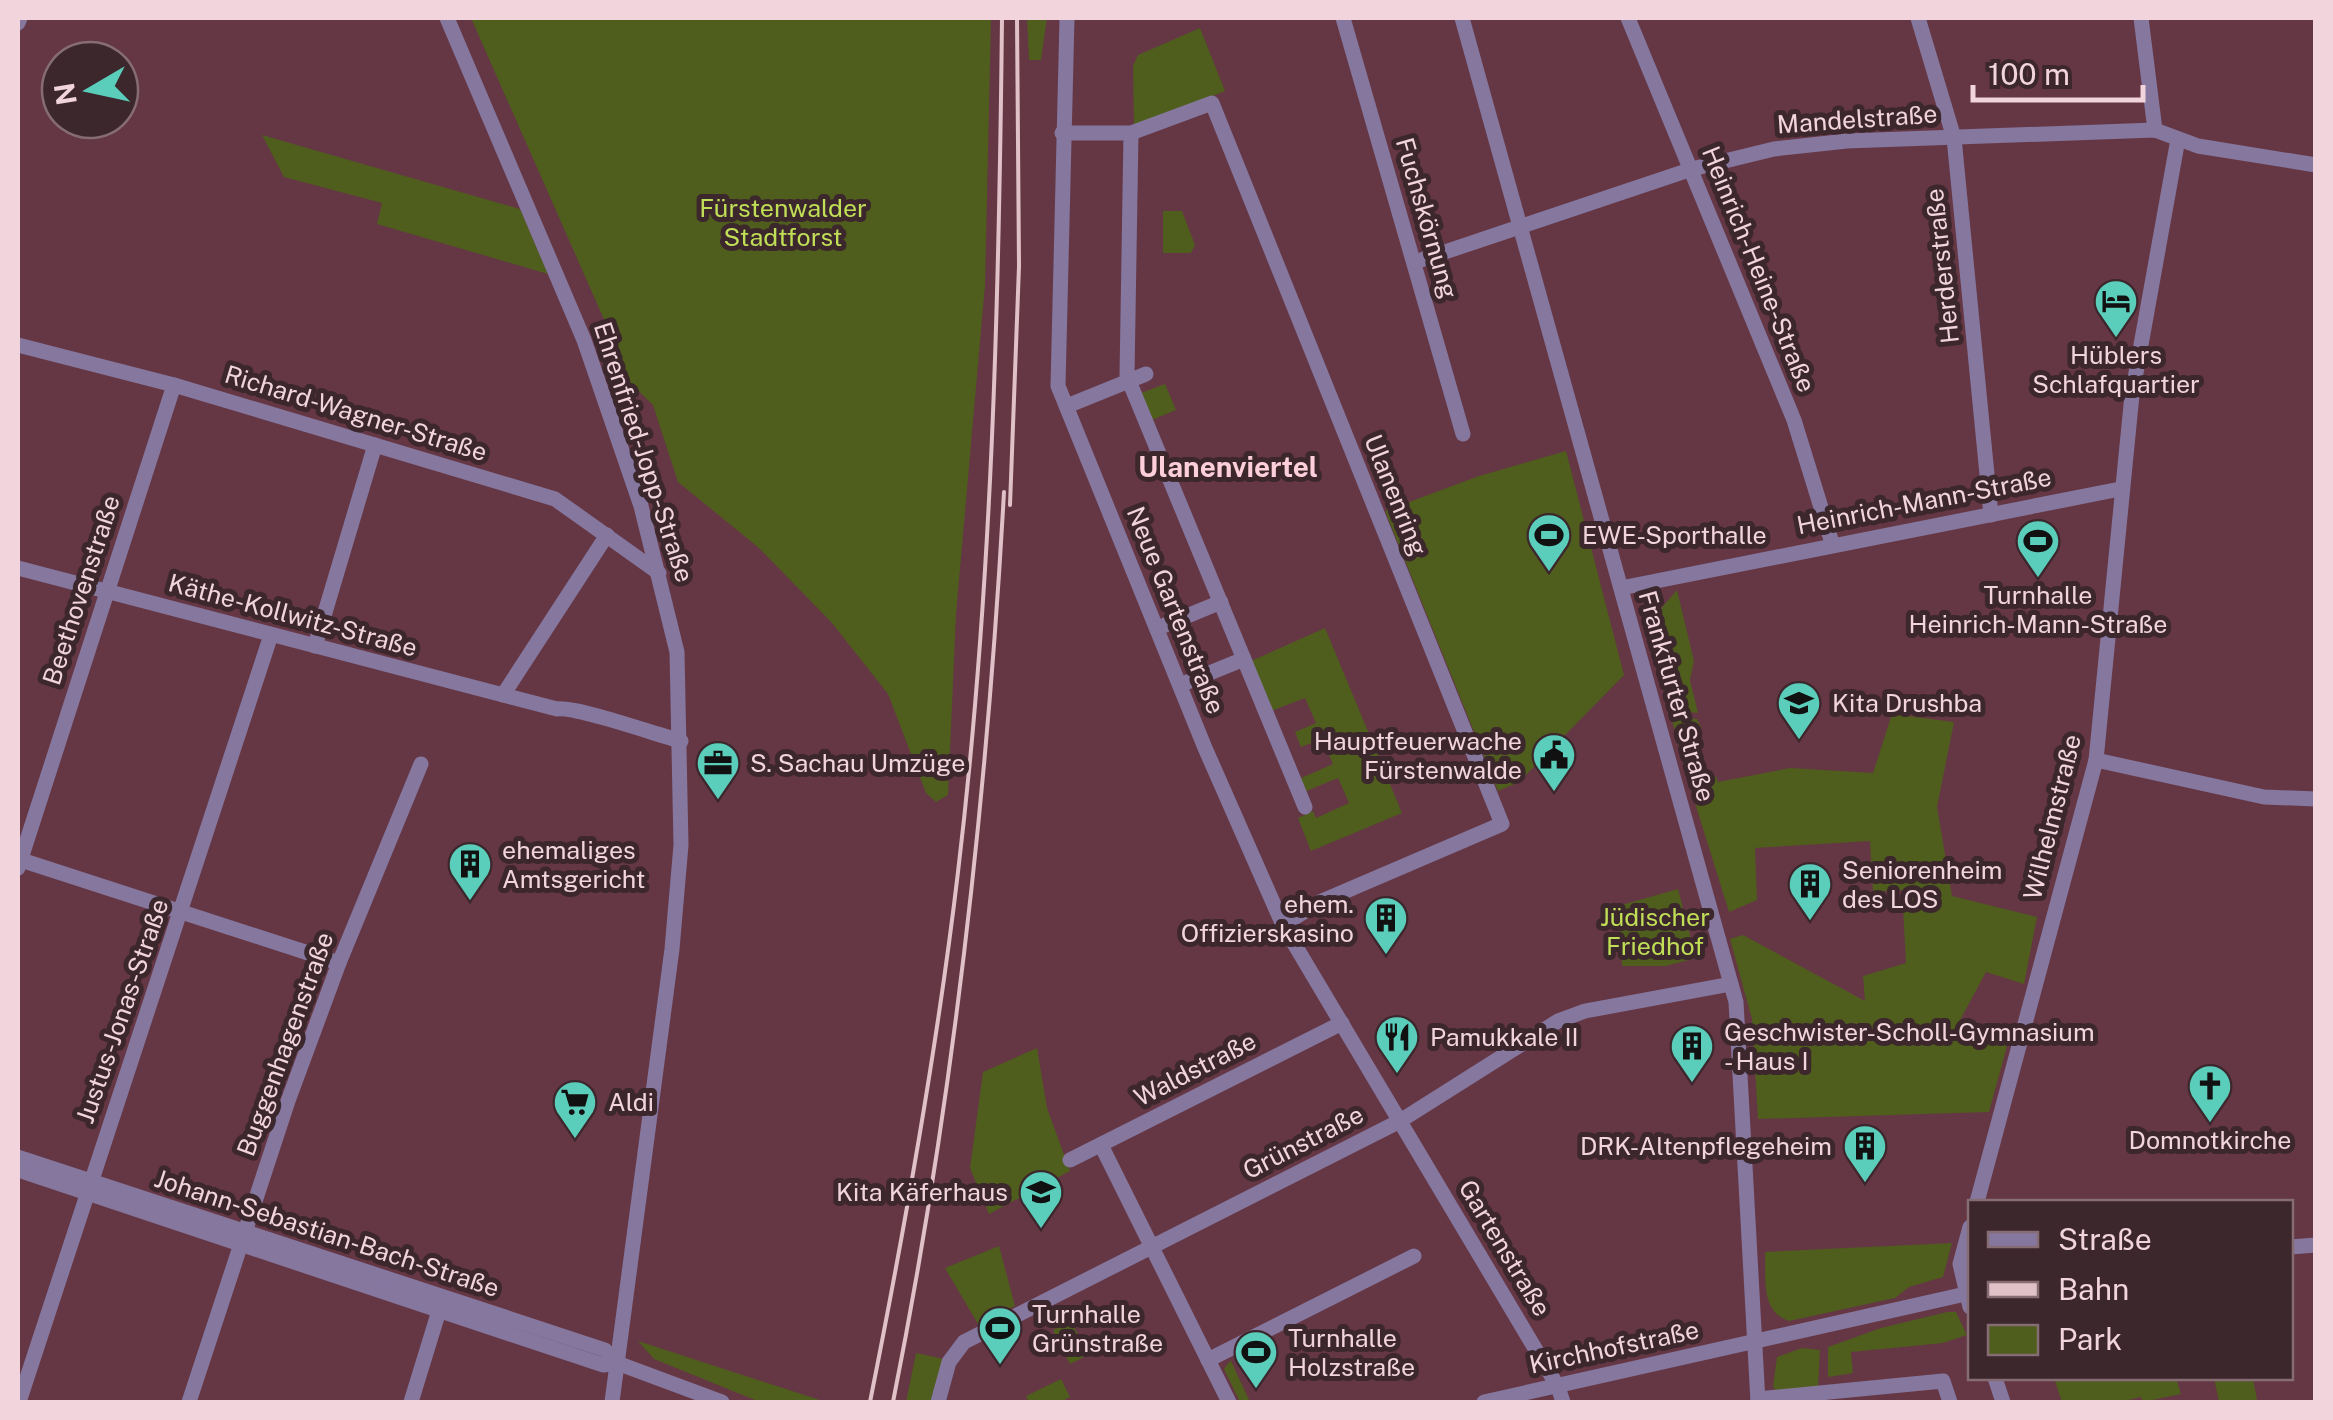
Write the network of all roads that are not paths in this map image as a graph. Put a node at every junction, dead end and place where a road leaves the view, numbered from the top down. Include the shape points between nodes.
1 (447, 18) edge
2 (1066, 18) edge
3 (1343, 18) edge
4 (1462, 18) edge
5 (1628, 18) edge
6 (1918, 18) edge
7 (2141, 18) edge
8 (2155, 130) junction
9 (1062, 133) junction
10 (1131, 133) junction
11 (1954, 138) junction
12 (2178, 139) junction
13 (2316, 165) edge
14 (1692, 169) junction
15 (1520, 226) junction
16 (1415, 262) junction
17 (18, 345) edge
18 (1146, 374) dead end
19 (1129, 381) junction
20 (174, 385) junction
21 (1066, 406) junction
22 (1462, 434) dead end
23 (375, 445) junction
24 (2120, 488) junction
25 (1991, 515) junction
26 (607, 534) junction
27 (1832, 543) junction
28 (18, 568) edge
29 (659, 573) junction
30 (1621, 588) junction
31 (106, 592) junction
32 (1220, 602) junction
33 (1158, 628) junction
34 (272, 635) junction
35 (316, 646) junction
36 (1244, 659) junction
37 (1180, 685) junction
38 (503, 695) junction
39 (681, 741) junction
40 (2096, 760) junction
41 (422, 764) dead end
42 (2316, 798) edge
43 (1305, 807) dead end
44 (18, 862) edge
45 (182, 910) junction
46 (1283, 925) junction
47 (339, 963) junction
48 (1731, 984) junction
49 (1342, 1023) junction
50 (1400, 1121) junction
51 (1101, 1144) junction
52 (18, 1157) edge
53 (1070, 1160) dead end
54 (18, 1170) edge
55 (88, 1187) junction
56 (1978, 1200) edge
57 (1968, 1234) edge
58 (244, 1239) junction
59 (1153, 1247) junction
60 (1414, 1256) dead end
61 (1968, 1294) edge
62 (1968, 1298) edge
63 (441, 1304) junction
64 (1755, 1342) junction
65 (1208, 1360) junction
66 (616, 1363) junction
67 (1560, 1395) edge
68 (1826, 1397) edge
69 (1758, 1401) edge
70 (18, 1402) edge
71 (189, 1402) edge
72 (411, 1402) edge
73 (612, 1402) edge
74 (722, 1402) edge
75 (938, 1402) edge
76 (1229, 1402) edge
77 (1484, 1402) edge
78 (1950, 1402) edge

1 - 29 street, Ehrenfried-Jopp-Straße via 584,340
2 - 9 street, Neue Gartenstraße
3 - 16 street, Fuchskörnung
4 - 15 street, Frankfurter Straße
5 - 14 street, Heinrich-Heine-Straße
6 - 11 street, Herderstraße
7 - 8 street
8 - 11 street, Mandelstraße
8 - 12 street, Mandelstraße
9 - 10 street, Ulanenring
9 - 21 street, Neue Gartenstraße via 1058,386
10 - 19 street
10 - 46 street, Ulanenring via 1212,103 1502,824 1320,902
11 - 14 street, Mandelstraße via 1774,149
11 - 25 street, Herderstraße
12 - 13 street, Mandelstraße
12 - 24 street, Wilhelmstraße
14 - 15 street, Mandelstraße
14 - 27 street, Heinrich-Heine-Straße via 1794,420
15 - 16 street, Mandelstraße
15 - 30 street, Frankfurter Straße
16 - 22 street, Fuchskörnung
17 - 20 street, Richard-Wagner-Straße
18 - 19 street
19 - 21 street
19 - 32 street
20 - 23 street, Richard-Wagner-Straße
20 - 31 street, Beethovenstraße
21 - 33 street, Neue Gartenstraße
23 - 26 street, Richard-Wagner-Straße via 555,499
23 - 35 street
24 - 25 street, Heinrich-Mann-Straße
24 - 40 street, Wilhelmstraße
25 - 27 street, Heinrich-Mann-Straße
26 - 29 street, Richard-Wagner-Straße
26 - 38 street
27 - 30 street, Heinrich-Mann-Straße
28 - 31 street, Käthe-Kollwitz-Straße
29 - 39 street, Ehrenfried-Jopp-Straße via 676,652
30 - 48 street, Frankfurter Straße
31 - 34 street, Käthe-Kollwitz-Straße
31 - 44 street, Beethovenstraße
32 - 33 street
32 - 36 street
33 - 37 street, Neue Gartenstraße
34 - 35 street, Käthe-Kollwitz-Straße
34 - 45 street, Justus-Jonas-Straße
35 - 38 street, Käthe-Kollwitz-Straße
36 - 37 street
36 - 43 street
37 - 46 street, Neue Gartenstraße
38 - 39 street, Käthe-Kollwitz-Straße via 584,710
39 - 66 street, Ehrenfried-Jopp-Straße via 672,949
40 - 42 street via 2264,797
40 - 56 street, Wilhelmstraße
41 - 47 street, Buggenhagenstraße
44 - 45 street
45 - 47 street
45 - 55 street, Justus-Jonas-Straße
46 - 49 street, Neue Gartenstraße
47 - 58 street, Buggenhagenstraße
48 - 50 street, Grünstraße via 1574,1014
48 - 64 street, Frankfurter Straße via 1743,1069
49 - 50 street, Neue Gartenstraße
49 - 51 street, Waldstraße
50 - 59 street, Grünstraße
50 - 67 street, Gartenstraße
51 - 53 street, Waldstraße
51 - 59 street
52 - 55 street, Johann-Sebastian-Bach-Straße
54 - 55 street, Johann-Sebastian-Bach-Straße
55 - 58 street, Johann-Sebastian-Bach-Straße
55 - 70 street, Justus-Jonas-Straße
57 - 61 street via 1960,1264
58 - 63 street, Johann-Sebastian-Bach-Straße
58 - 71 street, Buggenhagenstraße
59 - 65 street
59 - 75 street, Grünstraße via 964,1342 949,1362
60 - 65 street
62 - 64 street, Kirchhofstraße
63 - 66 street, Johann-Sebastian-Bach-Straße via 605,1350
63 - 72 street
64 - 67 street, Kirchhofstraße
64 - 69 street, Frankfurter Straße
65 - 76 street
66 - 73 street, Ehrenfried-Jopp-Straße
66 - 74 street, Johann-Sebastian-Bach-Straße
67 - 77 street, Kirchhofstraße
68 - 69 street
68 - 78 street via 1942,1381

